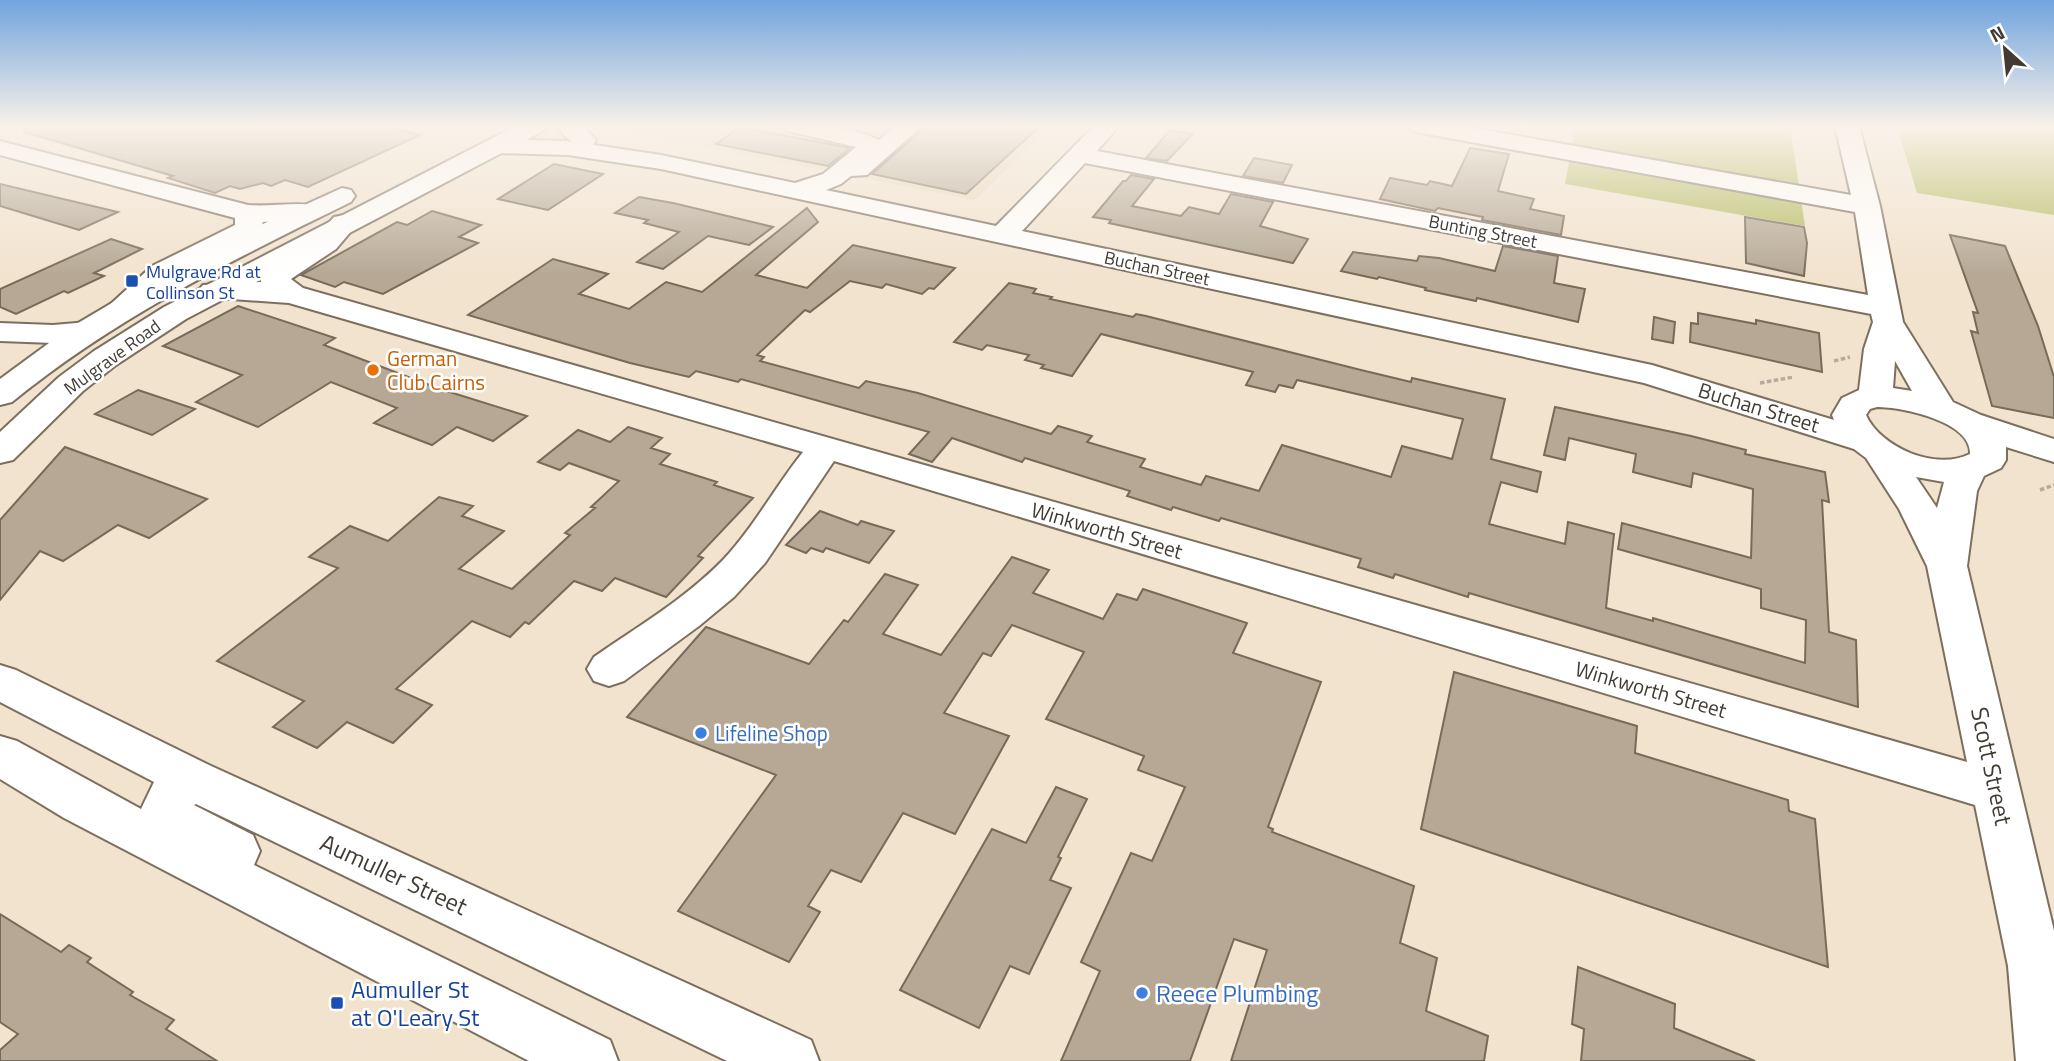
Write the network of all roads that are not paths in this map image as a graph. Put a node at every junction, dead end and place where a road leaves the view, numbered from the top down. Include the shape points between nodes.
1 (103, 176) edge
2 (391, 176) edge
3 (419, 176) edge
4 (724, 176) edge
5 (836, 176) edge
6 (852, 176) edge
7 (1061, 176) edge
8 (1184, 176) edge
9 (1697, 176) edge
10 (1859, 176) edge
11 (797, 191) junction
12 (827, 197) junction
13 (1867, 206) junction
14 (309, 212) junction
15 (247, 214) junction
16 (344, 223) junction
17 (1003, 235) junction
18 (213, 291) junction
19 (292, 294) junction
20 (115, 314) junction
21 (1886, 315) junction
22 (89, 331) junction
23 (0, 334) edge
24 (1653, 375) junction
25 (4, 392) edge
26 (1867, 399) junction
27 (1953, 415) junction
28 (1872, 445) junction
29 (826, 447) junction
30 (2054, 451) edge
31 (0, 452) edge
32 (1973, 469) junction
33 (2047, 482) edge
34 (1947, 566) junction
35 (609, 669) dead end
36 (0, 682) edge
37 (1, 756) edge
38 (191, 779) junction
39 (1998, 791) junction
40 (299, 913) junction
41 (2044, 990) edge
42 (589, 1061) edge
43 (790, 1061) edge
44 (2045, 1061) edge

1 - 15 street
2 - 14 street, Mulgrave Road
3 - 16 street, Mulgrave Road
4 - 11 street, Buchan Street
5 - 11 street
6 - 12 street
7 - 17 street
8 - 21 street, Bunting Street
9 - 13 street
10 - 13 street
11 - 12 street, Buchan Street
12 - 17 street, Buchan Street
13 - 21 street
14 - 15 street
14 - 20 street, Mulgrave Road
15 - 20 street via 248,229 162,272
16 - 18 street, Mulgrave Road
16 - 19 street via 326,243 276,277
17 - 24 street, Buchan Street
18 - 19 street, Winkworth Street
18 - 31 street, Mulgrave Road via 104,358
19 - 29 street, Winkworth Street
20 - 22 street, Mulgrave Road
21 - 26 street
21 - 27 street
22 - 23 street
22 - 25 street, Mulgrave Road
23 - 25 street via 18,346 20,358 16,376
24 - 26 street, Buchan Street
24 - 28 street, Buchan Street
26 - 27 street, Buchan Street via 1906,398
26 - 28 street, Scott Street via 1849,415 1854,429
27 - 30 street
27 - 32 street, Scott Street via 1980,433 1989,447 1987,460
28 - 32 street, Buchan Street via 1921,467
28 - 34 street, Scott Street via 1917,508
29 - 35 street via 800,477 751,553 716,591
29 - 39 street, Winkworth Street
32 - 33 street
32 - 34 street, Scott Street via 1958,491
34 - 39 street, Scott Street
36 - 38 street, Aumuller Street
37 - 40 street via 81,803
38 - 40 street via 166,804 169,816 238,853
38 - 43 street, Aumuller Street
39 - 41 street, Scott Street
40 - 42 street
41 - 44 street, Scott Street

